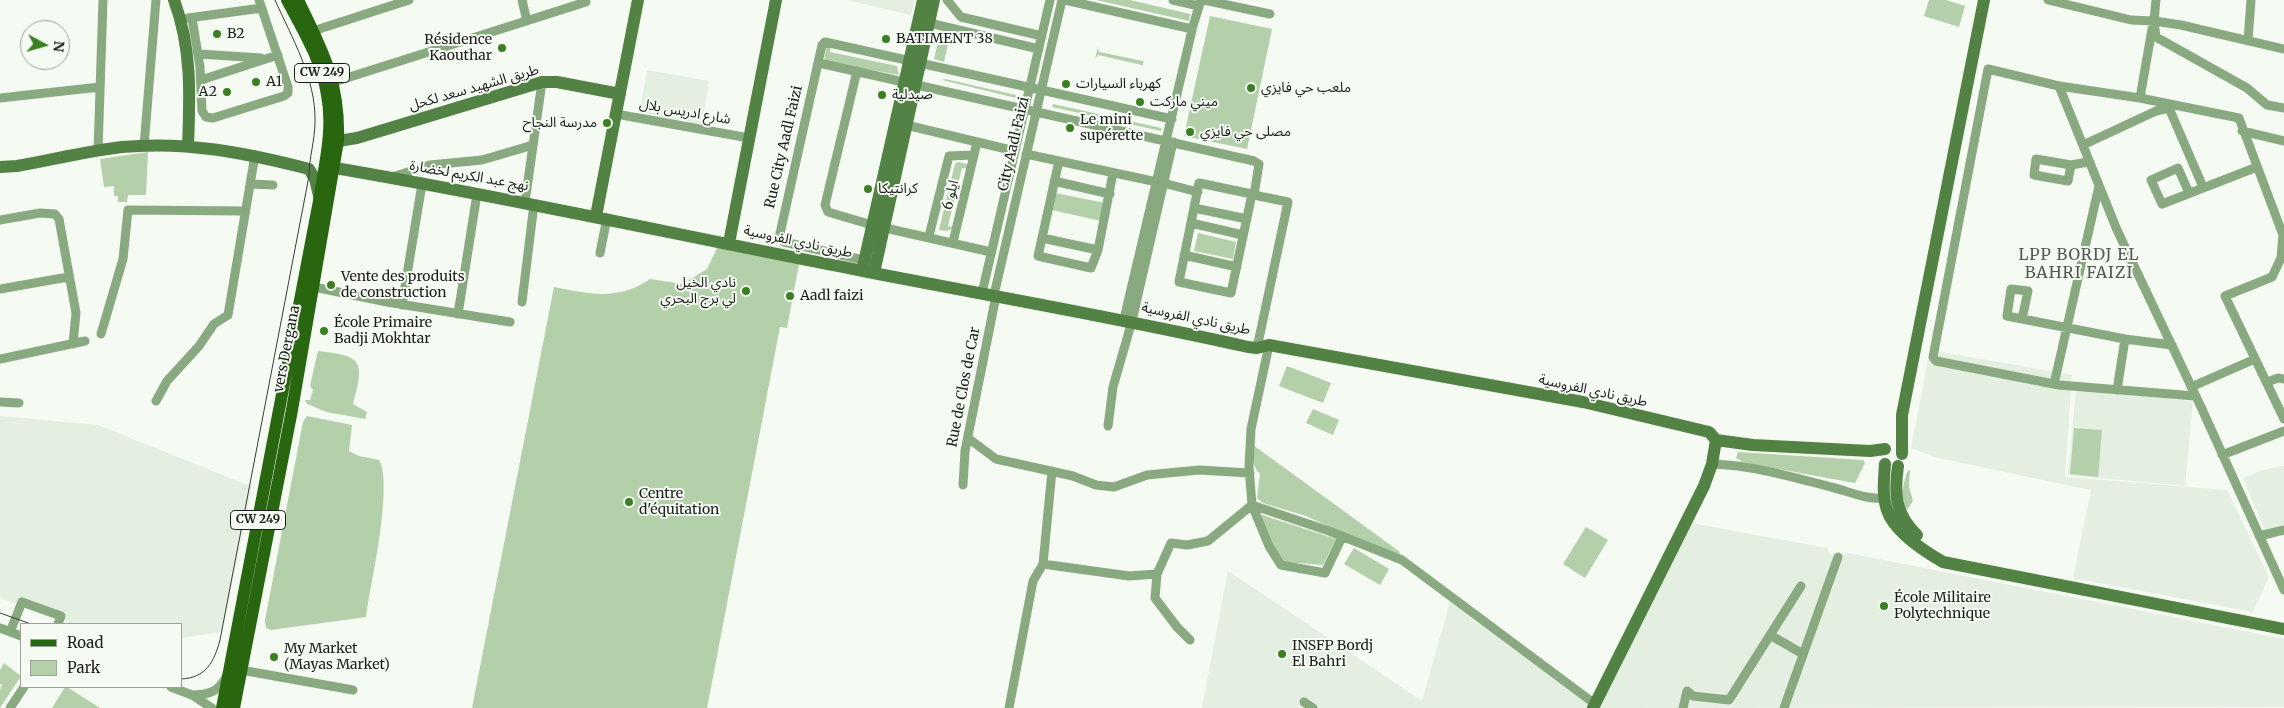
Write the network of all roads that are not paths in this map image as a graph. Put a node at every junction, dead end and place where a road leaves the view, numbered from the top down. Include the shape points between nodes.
1 (103, 0) edge
2 (156, 0) edge
3 (174, 0) edge
4 (287, 0) edge
5 (298, 0) edge
6 (409, 0) edge
7 (522, 0) edge
8 (638, 0) edge
9 (776, 0) edge
10 (923, 0) edge
11 (934, 0) edge
12 (947, 0) edge
13 (1050, 0) edge
14 (1064, 0) edge
15 (1173, 0) edge
16 (2156, 0) edge
17 (2251, 0) edge
18 (1980, 1) edge
19 (2053, 1) edge
20 (586, 2) dead end
21 (1201, 2) edge
22 (260, 4) edge
23 (1239, 4) edge
24 (565, 5) edge
25 (1270, 14) dead end
26 (187, 18) junction
27 (527, 21) junction
28 (2154, 21) junction
29 (923, 22) junction
30 (1192, 29) junction
31 (313, 31) junction
32 (1042, 36) junction
33 (2248, 41) junction
34 (1039, 48) junction
35 (2284, 49) edge
36 (199, 54) junction
37 (278, 55) junction
38 (266, 58) junction
39 (914, 61) junction
40 (819, 63) junction
41 (1972, 65) junction
42 (1988, 68) junction
43 (857, 71) junction
44 (201, 80) junction
45 (334, 82) junction
46 (542, 82) junction
47 (910, 82) junction
48 (2059, 86) junction
49 (100, 87) junction
50 (1030, 88) junction
51 (1041, 90) junction
52 (620, 94) junction
53 (0, 98) edge
54 (2140, 98) junction
55 (2284, 108) edge
56 (1025, 109) junction
57 (1036, 111) junction
58 (616, 114) junction
59 (1172, 119) junction
60 (906, 125) junction
61 (2242, 131) junction
62 (749, 138) junction
63 (338, 141) junction
64 (1170, 141) junction
65 (2284, 141) edge
66 (977, 142) junction
67 (534, 145) junction
68 (2083, 145) junction
69 (144, 146) junction
70 (188, 146) junction
71 (98, 151) junction
72 (1015, 151) junction
73 (327, 154) junction
74 (1026, 154) junction
75 (255, 155) junction
76 (974, 155) junction
77 (1059, 160) junction
78 (2088, 162) junction
79 (2071, 165) dead end
80 (0, 167) edge
81 (2257, 167) junction
82 (335, 168) junction
83 (309, 170) junction
84 (1113, 172) junction
85 (391, 177) junction
86 (1054, 181) junction
87 (1160, 183) junction
88 (250, 184) junction
89 (422, 184) junction
90 (273, 185) dead end
91 (2099, 186) junction
92 (2203, 187) junction
93 (1198, 192) junction
94 (2190, 193) junction
95 (477, 194) junction
96 (1110, 194) junction
97 (1253, 195) junction
98 (319, 201) junction
99 (529, 203) junction
100 (1194, 208) junction
101 (244, 210) junction
102 (602, 217) junction
103 (1247, 219) junction
104 (0, 220) edge
105 (1191, 224) junction
106 (878, 226) junction
107 (2284, 233) edge
108 (1243, 235) junction
109 (928, 236) junction
110 (1042, 238) junction
111 (954, 242) junction
112 (729, 243) junction
113 (1098, 250) junction
114 (991, 252) junction
115 (600, 253) dead end
116 (1184, 255) junction
117 (869, 266) junction
118 (1236, 267) junction
119 (68, 277) junction
120 (314, 288) junction
121 (0, 290) edge
122 (988, 294) junction
123 (522, 302) dead end
124 (402, 304) junction
125 (458, 314) junction
126 (2022, 319) dead end
127 (1128, 320) junction
128 (510, 322) dead end
129 (2068, 327) junction
130 (101, 334) dead end
131 (2125, 339) junction
132 (85, 341) dead end
133 (73, 344) junction
134 (2172, 345) junction
135 (1263, 346) junction
136 (296, 354) junction
137 (0, 359) edge
138 (2255, 359) junction
139 (2284, 379) edge
140 (2267, 382) junction
141 (2054, 384) junction
142 (2118, 390) junction
143 (2193, 392) junction
144 (156, 401) dead end
145 (0, 402) edge
146 (19, 403) dead end
147 (2284, 419) edge
148 (1108, 426) dead end
149 (2284, 431) edge
150 (968, 438) junction
151 (1716, 440) junction
152 (2222, 455) junction
153 (1890, 456) junction
154 (1712, 464) junction
155 (1052, 471) junction
156 (1250, 473) junction
157 (963, 485) dead end
158 (1884, 498) junction
159 (1252, 505) junction
160 (2284, 530) edge
161 (2259, 536) junction
162 (1342, 537) junction
163 (1838, 557) dead end
164 (1043, 564) junction
165 (1975, 568) junction
166 (1157, 574) junction
167 (1801, 586) dead end
168 (2284, 590) edge
169 (58, 623) edge
170 (0, 628) edge
171 (2284, 629) edge
172 (10, 632) junction
173 (1770, 635) junction
174 (20, 636) edge
175 (1190, 640) dead end
176 (1803, 654) junction
177 (236, 669) junction
178 (23, 688) edge
179 (174, 688) edge
180 (353, 690) dead end
181 (192, 695) junction
182 (1304, 702) dead end
183 (1594, 706) edge
184 (10, 708) edge
185 (212, 708) edge
186 (222, 708) edge
187 (234, 708) edge
188 (1009, 708) edge
189 (1313, 708) edge
190 (1683, 708) edge
191 (1784, 708) edge

1 - 49 street
2 - 69 street
3 - 26 main road
4 - 73 main road, CW 249 via 324,78 328,111
5 - 31 main road, vers Dergana
6 - 31 street
7 - 27 street
8 - 52 main road
9 - 62 main road
10 - 29 main road
11 - 29 main road
12 - 32 street via 961,17
13 - 32 street
14 - 30 street
14 - 51 street, City Aadl Faizi
15 - 21 street
16 - 28 street
17 - 33 street
18 - 41 main road
19 - 28 street via 2131,20
20 - 24 street
21 - 23 street
21 - 30 street
22 - 26 street
22 - 37 street
23 - 25 street
24 - 27 street
26 - 36 street
26 - 70 main road via 191,86
27 - 45 street
28 - 33 street
28 - 54 street
28 - 55 street via 2156,36 2247,88 2268,105
29 - 34 street
29 - 39 main road
30 - 59 street
31 - 45 main road, vers Dergana
32 - 34 street
33 - 35 street
34 - 50 street
36 - 38 street
36 - 44 street
37 - 38 street
37 - 44 street via 288,87 284,96 209,118 202,112
38 - 44 street
39 - 40 street, Rue City Aadl Faizi via 827,42 822,45
39 - 47 main road
39 - 50 street, Rue City Aadl Faizi
40 - 43 street
40 - 117 street, Rue City Aadl Faizi via 779,238
41 - 42 street
41 - 153 main road via 1902,415
42 - 48 street
42 - 141 street via 1933,357 1943,364
43 - 47 street
43 - 106 street via 826,208 830,213
45 - 63 main road, vers Dergana via 338,101
46 - 52 main road, طريق الشهيد سعد لكحل
46 - 63 main road, طريق الشهيد سعد لكحل
46 - 67 street
47 - 56 street
47 - 60 main road
47 - 106 main road
48 - 54 street
48 - 68 street
49 - 53 street
49 - 71 street
50 - 51 street, Rue City Aadl Faizi
50 - 56 street
51 - 57 street, City Aadl Faizi
51 - 59 street, Rue City Aadl Faizi
52 - 58 main road
54 - 61 street via 2239,118
56 - 57 street
56 - 72 street
57 - 64 street
57 - 74 street, City Aadl Faizi
58 - 62 street, شارع ادريس بلال
58 - 102 main road
59 - 64 street
60 - 66 street
60 - 106 main road
61 - 65 street
61 - 81 street
62 - 112 main road
63 - 82 main road, vers Dergana
64 - 87 street
64 - 97 street via 1259,164
66 - 72 street
66 - 76 street
67 - 85 street via 482,160 430,165
67 - 99 street
68 - 78 street
68 - 92 street via 2169,108
69 - 70 main road
69 - 71 main road
70 - 75 main road
71 - 80 main road
72 - 114 street
73 - 83 main road
73 - 98 main road, CW 249
74 - 77 street
74 - 122 street, City Aadl Faizi
75 - 83 main road
75 - 88 street
76 - 109 street via 949,156
76 - 111 street, ايلو 6
77 - 84 street
77 - 86 street
78 - 79 street
78 - 91 street
81 - 92 street
81 - 107 street
82 - 85 main road, نهج عبد الكريم لخضارة
82 - 120 main road, vers Dergana
83 - 98 main road via 316,182
84 - 87 street
84 - 96 street
85 - 89 main road, نهج عبد الكريم لخضارة
86 - 96 street
86 - 110 street
87 - 93 street
87 - 127 street
88 - 90 street
88 - 101 street
89 - 95 main road, نهج عبد الكريم لخضارة
89 - 124 street
91 - 129 street
91 - 134 street
92 - 94 street
93 - 97 street via 1199,183
93 - 100 street
94 - 94 street via 2162,204 2151,180 2178,168
95 - 99 main road, نهج عبد الكريم لخضارة
95 - 125 street
96 - 113 street
97 - 103 street
97 - 135 street via 1288,202
98 - 136 main road, CW 249
99 - 102 main road, نهج عبد الكريم لخضارة
99 - 123 street
100 - 103 street
100 - 105 street
101 - 130 street via 128,210 123,259
101 - 144 street via 228,315 214,324 167,381
102 - 112 main road, نهج عبد الكريم لخضارة
102 - 115 street
103 - 108 street
104 - 119 street via 40,213 55,214 59,219
105 - 108 street
105 - 116 street
106 - 109 street
106 - 117 main road
107 - 138 street via 2280,258 2272,277 2225,296
108 - 118 street
109 - 111 street
110 - 113 street
110 - 113 street via 1038,256 1092,268
111 - 114 street
112 - 117 main road, طريق نادي الفروسية
114 - 122 street
116 - 118 street
116 - 118 street via 1178,282 1231,293
117 - 122 main road, طريق نادي الفروسية
119 - 121 street
119 - 133 street via 76,312
120 - 124 street
120 - 136 main road, vers Dergana
122 - 127 main road, طريق نادي الفروسية
122 - 150 street, Rue de Clos de Car via 996,301
124 - 125 street
125 - 128 street
126 - 129 street
127 - 135 main road, طريق نادي الفروسية
127 - 148 street
129 - 131 street
129 - 141 street
131 - 134 street
131 - 142 street
132 - 133 street
133 - 137 street
134 - 143 street
135 - 151 main road, طريق نادي الفروسية via 1583,402 1702,429
135 - 156 street via 1251,429
136 - 177 main road, vers Dergana
138 - 140 street
138 - 143 street
139 - 140 street
140 - 147 street
141 - 142 street
142 - 143 street
143 - 152 street
145 - 146 street
149 - 152 street
150 - 155 street via 996,459
150 - 157 street, Rue de Clos de Car via 964,451
151 - 153 main road via 1870,451
151 - 154 main road
152 - 161 street
153 - 158 main road
153 - 165 main road via 1897,507 1907,524 1936,551
154 - 158 street
154 - 183 main road via 1690,516
155 - 156 street via 1096,485 1114,487 1147,475 1199,470
155 - 164 street
156 - 159 street
158 - 165 main road via 1887,512 1897,526 1926,551 1943,562
159 - 162 street
159 - 162 street via 1281,566 1325,573
159 - 166 street via 1208,541 1171,544
160 - 161 street
161 - 168 street
162 - 183 street via 1402,560
163 - 176 street
164 - 166 street via 1129,576
164 - 188 street via 1034,582
165 - 171 main road
166 - 175 street via 1154,598
167 - 173 street
169 - 172 street via 61,616 22,602
170 - 172 street
172 - 174 street
173 - 176 street
173 - 190 street via 1729,700 1693,696 1687,691
176 - 191 street
177 - 180 street
177 - 181 street via 213,692
177 - 186 main road
177 - 187 main road, vers Dergana
178 - 184 street
179 - 181 street
181 - 185 street
182 - 189 street

